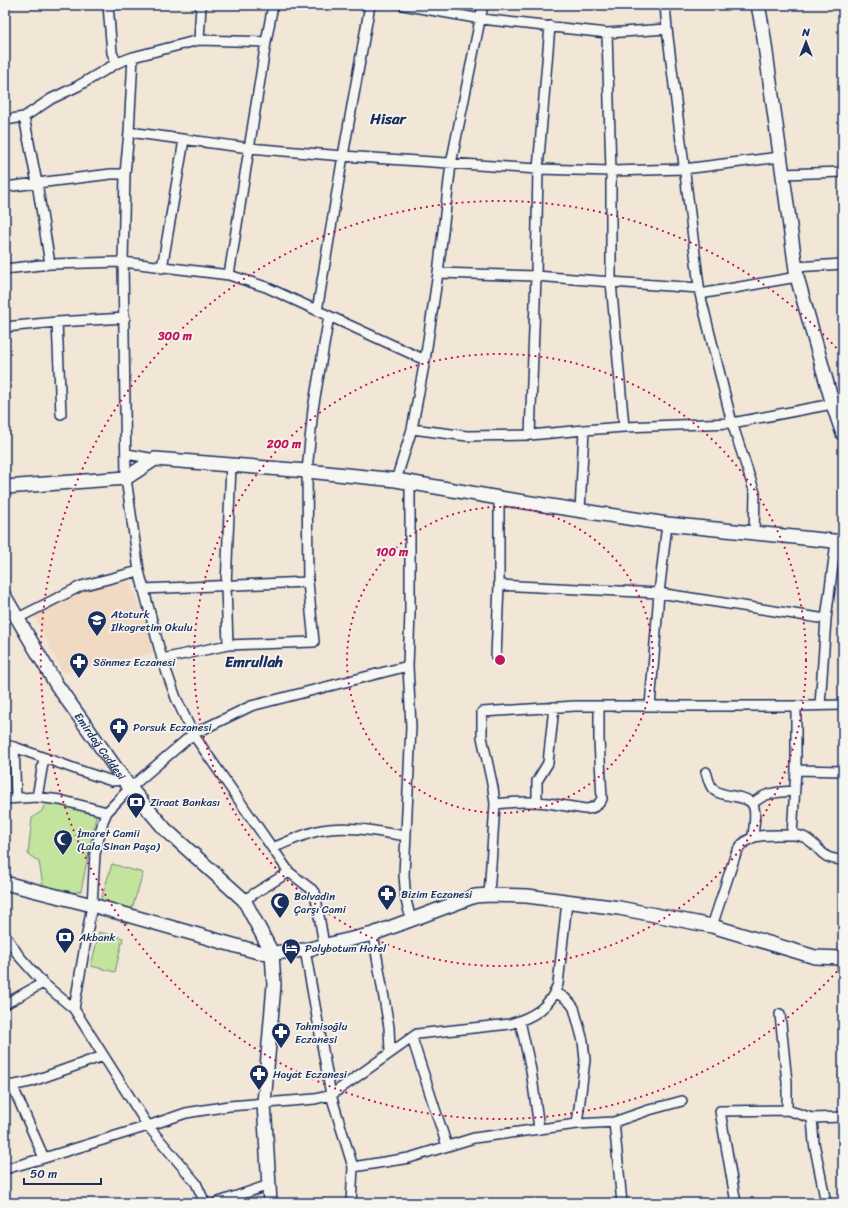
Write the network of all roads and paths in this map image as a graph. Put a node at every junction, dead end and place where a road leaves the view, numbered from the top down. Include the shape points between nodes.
1 (108, 5) edge
2 (201, 5) edge
3 (273, 5) edge
4 (370, 5) edge
5 (403, 5) edge
6 (483, 5) edge
7 (666, 5) edge
8 (758, 5) edge
9 (481, 19) junction
10 (550, 26) junction
11 (667, 29) junction
12 (607, 32) junction
13 (199, 40) junction
14 (266, 42) junction
15 (133, 57) junction
16 (117, 63) junction
17 (24, 117) junction
18 (5, 120) edge
19 (129, 132) junction
20 (184, 140) junction
21 (249, 148) junction
22 (342, 156) junction
23 (780, 157) junction
24 (451, 164) junction
25 (684, 169) junction
26 (538, 170) junction
27 (611, 171) junction
28 (843, 172) edge
29 (125, 174) junction
30 (782, 174) junction
31 (37, 183) junction
32 (5, 187) edge
33 (123, 262) junction
34 (50, 264) junction
35 (843, 264) edge
36 (162, 268) junction
37 (5, 269) edge
38 (796, 272) junction
39 (438, 273) junction
40 (229, 275) junction
41 (536, 276) junction
42 (611, 282) junction
43 (699, 291) junction
44 (317, 311) junction
45 (329, 316) junction
46 (125, 318) junction
47 (58, 322) junction
48 (5, 327) edge
49 (425, 360) junction
50 (838, 404) edge
51 (61, 414) dead end
52 (732, 423) junction
53 (624, 428) junction
54 (412, 429) junction
55 (584, 430) junction
56 (843, 434) edge
57 (530, 435) junction
58 (127, 454) junction
59 (155, 459) junction
60 (231, 465) junction
61 (307, 471) junction
62 (126, 478) junction
63 (396, 480) junction
64 (410, 483) junction
65 (5, 487) edge
66 (499, 498) junction
67 (580, 511) junction
68 (667, 524) junction
69 (754, 534) junction
70 (839, 542) edge
71 (139, 571) junction
72 (308, 582) junction
73 (499, 584) junction
74 (226, 586) junction
75 (143, 589) junction
76 (659, 593) junction
77 (5, 597) edge
78 (18, 618) junction
79 (826, 619) junction
80 (228, 645) junction
81 (496, 657) dead end
82 (162, 659) junction
83 (408, 666) junction
84 (843, 704) edge
85 (820, 705) junction
86 (599, 706) junction
87 (650, 706) junction
88 (796, 706) junction
89 (554, 707) junction
90 (193, 734) junction
91 (10, 746) edge
92 (44, 758) junction
93 (796, 770) junction
94 (843, 771) edge
95 (706, 772) dead end
96 (127, 784) junction
97 (794, 791) junction
98 (37, 797) junction
99 (16, 798) junction
100 (5, 799) edge
101 (537, 802) junction
102 (495, 804) junction
103 (752, 804) junction
104 (107, 812) junction
105 (792, 834) junction
106 (406, 836) junction
107 (753, 836) junction
108 (272, 848) junction
109 (843, 860) edge
110 (289, 872) junction
111 (5, 883) edge
112 (489, 895) junction
113 (244, 900) junction
114 (567, 902) junction
115 (92, 905) junction
116 (411, 920) junction
117 (712, 926) junction
118 (373, 934) junction
119 (5, 936) edge
120 (324, 945) junction
121 (305, 950) junction
122 (272, 954) junction
123 (843, 958) edge
124 (843, 973) edge
125 (44, 983) junction
126 (555, 993) junction
127 (5, 1004) edge
128 (74, 1009) junction
129 (780, 1014) dead end
130 (520, 1021) junction
131 (412, 1038) junction
132 (390, 1053) junction
133 (103, 1056) junction
134 (8, 1086) edge
135 (331, 1095) junction
136 (682, 1101) dead end
137 (264, 1103) junction
138 (787, 1110) junction
139 (843, 1117) edge
140 (812, 1118) junction
141 (614, 1122) junction
142 (577, 1124) junction
143 (148, 1126) junction
144 (539, 1128) junction
145 (447, 1146) junction
146 (44, 1158) junction
147 (352, 1167) junction
148 (5, 1169) edge
149 (269, 1185) junction
150 (205, 1203) edge
151 (216, 1203) edge
152 (270, 1203) edge
153 (351, 1203) edge
154 (622, 1203) edge
155 (736, 1203) edge
156 (826, 1203) edge

1 - 16 street via 112,53
2 - 13 street
3 - 14 street
4 - 22 street
5 - 9 street
6 - 9 street
7 - 11 street
8 - 23 street via 764,31
9 - 10 street
9 - 24 street
10 - 12 street
10 - 26 street
11 - 12 street
11 - 25 street
12 - 27 street
13 - 14 street
13 - 15 street
14 - 21 street
15 - 16 street
15 - 19 street
16 - 17 street via 51,99
17 - 18 street
17 - 31 street
19 - 20 street
19 - 29 street
20 - 21 street
20 - 36 street
21 - 22 street
21 - 40 street
22 - 24 street
22 - 44 street
23 - 25 street
23 - 30 street
24 - 26 street
24 - 39 street
25 - 27 street
25 - 43 street
26 - 27 street
26 - 41 street
27 - 42 street
28 - 30 street
29 - 31 street
29 - 33 street
30 - 38 street
31 - 32 street
31 - 34 street
33 - 34 street
33 - 36 street
33 - 46 street
34 - 37 street
35 - 38 street
36 - 40 street
38 - 43 street
38 - 50 street
39 - 41 street
39 - 49 street
40 - 44 street via 266,287
41 - 42 street
41 - 57 street
42 - 43 street
42 - 53 street
43 - 52 street
44 - 45 street
45 - 49 street
45 - 61 street via 313,410
46 - 47 street
46 - 58 street
47 - 48 street
47 - 51 street
49 - 54 street
50 - 52 street
50 - 56 street
52 - 53 street
52 - 69 street via 754,493
53 - 55 street
54 - 57 street via 467,436
54 - 63 street
55 - 57 street
55 - 67 street
58 - 59 street
58 - 62 street
59 - 60 street
59 - 62 street
60 - 61 street
60 - 74 street
61 - 63 street
61 - 72 street
62 - 65 street
62 - 71 street
63 - 64 street
64 - 66 street
64 - 83 street
66 - 67 street
66 - 73 street
67 - 68 street
68 - 69 street
68 - 76 street
69 - 70 street
70 - 79 street
71 - 75 street
71 - 78 street via 81,586
72 - 74 street
72 - 80 street via 314,642
73 - 76 street
73 - 81 street
74 - 75 street
74 - 80 street
75 - 82 street
76 - 79 street
76 - 87 street
77 - 78 street, Emirdağ Caddesi
78 - 96 street, Emirdağ Caddesi via 56,684
79 - 85 street
80 - 82 street
82 - 90 street
83 - 90 street via 252,706
83 - 106 street via 411,727
84 - 85 street
85 - 88 street
86 - 87 street
86 - 89 street
86 - 101 street via 602,799 594,807 585,809
87 - 88 street
88 - 93 street
89 - 101 street via 548,763 537,781
89 - 102 street via 482,712 482,737
90 - 96 street
90 - 108 street
91 - 92 street
91 - 99 street
92 - 96 street
92 - 98 street
93 - 94 street
93 - 97 street
95 - 103 street via 711,788 715,792
96 - 104 street
96 - 113 street, Emirdağ Caddesi via 165,829
97 - 103 street via 767,794
97 - 105 street
98 - 99 street
98 - 104 street
99 - 100 street
101 - 102 street
102 - 112 street
103 - 107 street
104 - 115 street via 95,854
105 - 107 street
105 - 109 street via 807,838 824,855
106 - 108 street via 352,828 331,829 312,833
106 - 116 street via 404,888
107 - 117 street via 738,848
108 - 110 street
110 - 113 street
110 - 120 street via 315,892
111 - 115 street
112 - 114 street via 527,896
112 - 116 street via 475,896
113 - 122 street, Emirdağ Caddesi
114 - 117 street via 619,908
114 - 126 street
115 - 122 street
115 - 128 street
116 - 118 street
117 - 123 street via 815,957
118 - 120 street
118 - 132 street via 389,1027
119 - 125 street
120 - 121 street
121 - 122 street
121 - 135 street
122 - 137 street via 274,985
123 - 124 street
125 - 127 street
125 - 128 street
126 - 130 street via 543,1008
126 - 142 street via 565,997 572,1004 585,1050
128 - 133 street
129 - 138 street via 787,1082
130 - 131 street via 417,1034
130 - 144 street via 531,1070
131 - 132 street
131 - 145 street
132 - 135 street
133 - 134 street via 30,1082
133 - 143 street
134 - 146 street
135 - 137 street via 315,1099
135 - 147 street
136 - 141 street
137 - 143 street via 186,1113
137 - 149 street
138 - 140 street
138 - 155 street via 720,1111
139 - 140 street
140 - 156 street via 814,1143
141 - 142 street
141 - 154 street
142 - 144 street
143 - 146 street
143 - 150 street via 196,1183
144 - 145 street via 474,1138
145 - 147 street via 409,1158
146 - 148 street
147 - 153 street
149 - 151 street
149 - 152 street

